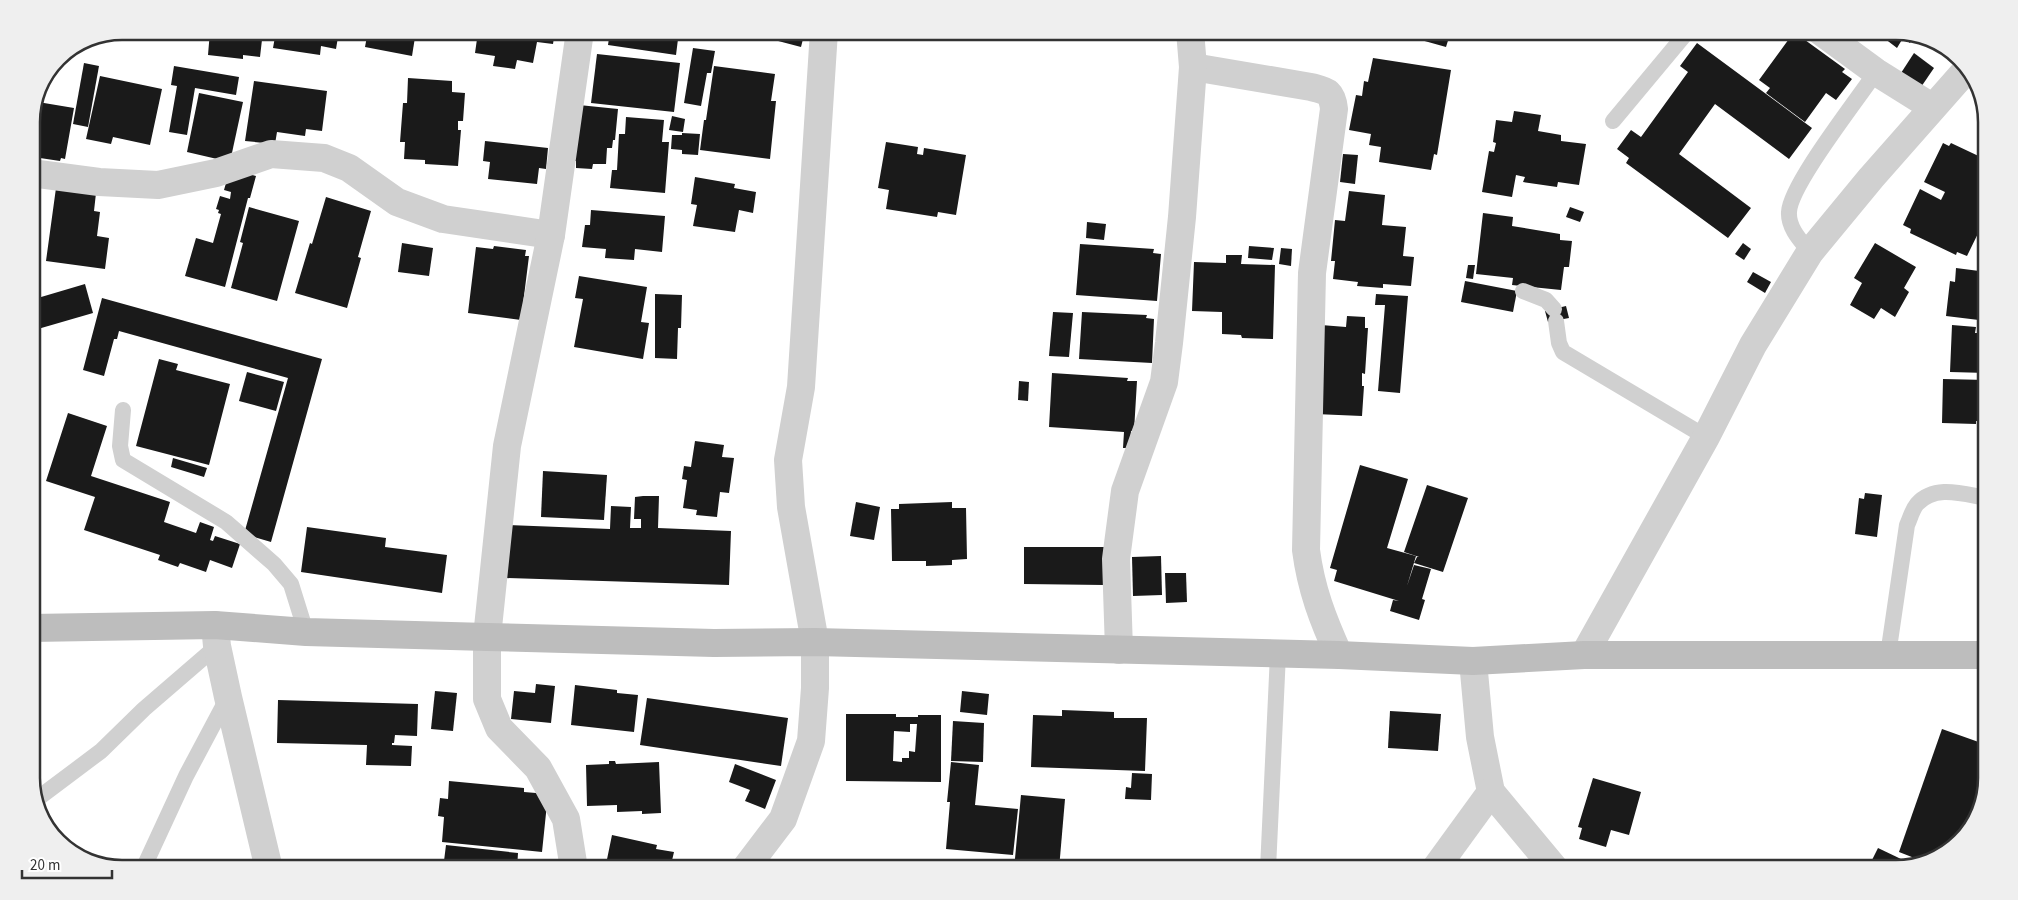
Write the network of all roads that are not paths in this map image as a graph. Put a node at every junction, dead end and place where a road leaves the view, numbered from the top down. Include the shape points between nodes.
1 (579, 40) edge
2 (823, 40) edge
3 (1190, 40) edge
4 (1680, 40) edge
5 (1832, 40) edge
6 (1192, 67) junction
7 (1876, 72) junction
8 (1962, 74) edge
9 (1932, 108) junction
10 (1613, 121) dead end
11 (40, 174) edge
12 (551, 235) junction
13 (1810, 252) junction
14 (1523, 291) dead end
15 (123, 410) dead end
16 (1706, 437) junction
17 (1978, 497) edge
18 (40, 628) edge
19 (306, 632) junction
20 (216, 636) junction
21 (487, 637) junction
22 (815, 642) junction
23 (1119, 650) junction
24 (1278, 654) junction
25 (1339, 655) junction
26 (1584, 655) junction
27 (1888, 655) junction
28 (1978, 655) edge
29 (1473, 661) junction
30 (228, 697) junction
31 (1491, 792) junction
32 (42, 796) edge
33 (147, 860) edge
34 (267, 860) edge
35 (573, 860) edge
36 (752, 860) edge
37 (1268, 860) edge
38 (1442, 860) edge
39 (1548, 860) edge

1 - 12 street
2 - 22 street via 801,387 788,460 791,507
3 - 6 street
4 - 10 lane
5 - 7 street
6 - 23 street via 1182,217 1164,382 1126,491 1116,559
6 - 25 street via 1311,87 1328,92 1333,100 1312,273 1306,550 1321,614
7 - 9 street
7 - 13 lane via 1796,188 1788,213 1794,231
8 - 9 street
9 - 13 street
11 - 12 street via 99,182 158,184 216,173 271,154 324,158 349,168 397,202 442,219
12 - 21 street via 507,446
13 - 16 street via 1753,345
14 - 16 lane via 1546,300 1555,315 1563,352
15 - 19 lane via 120,446 123,460 226,522 274,564 291,584
16 - 26 street
17 - 27 lane via 1940,491 1926,496 1916,505 1907,525
18 - 20 main road
19 - 20 main road
19 - 21 main road
20 - 30 street
20 - 32 lane via 101,751
21 - 22 main road via 714,643
21 - 35 street via 487,699 499,728 538,768 566,818
22 - 23 main road
22 - 36 street via 811,741 783,819
23 - 24 main road
24 - 25 main road
24 - 37 lane
25 - 29 main road
26 - 27 main road
26 - 29 main road
27 - 28 main road
29 - 31 street via 1480,737
30 - 33 lane via 186,776
30 - 34 street
31 - 38 street
31 - 39 street

